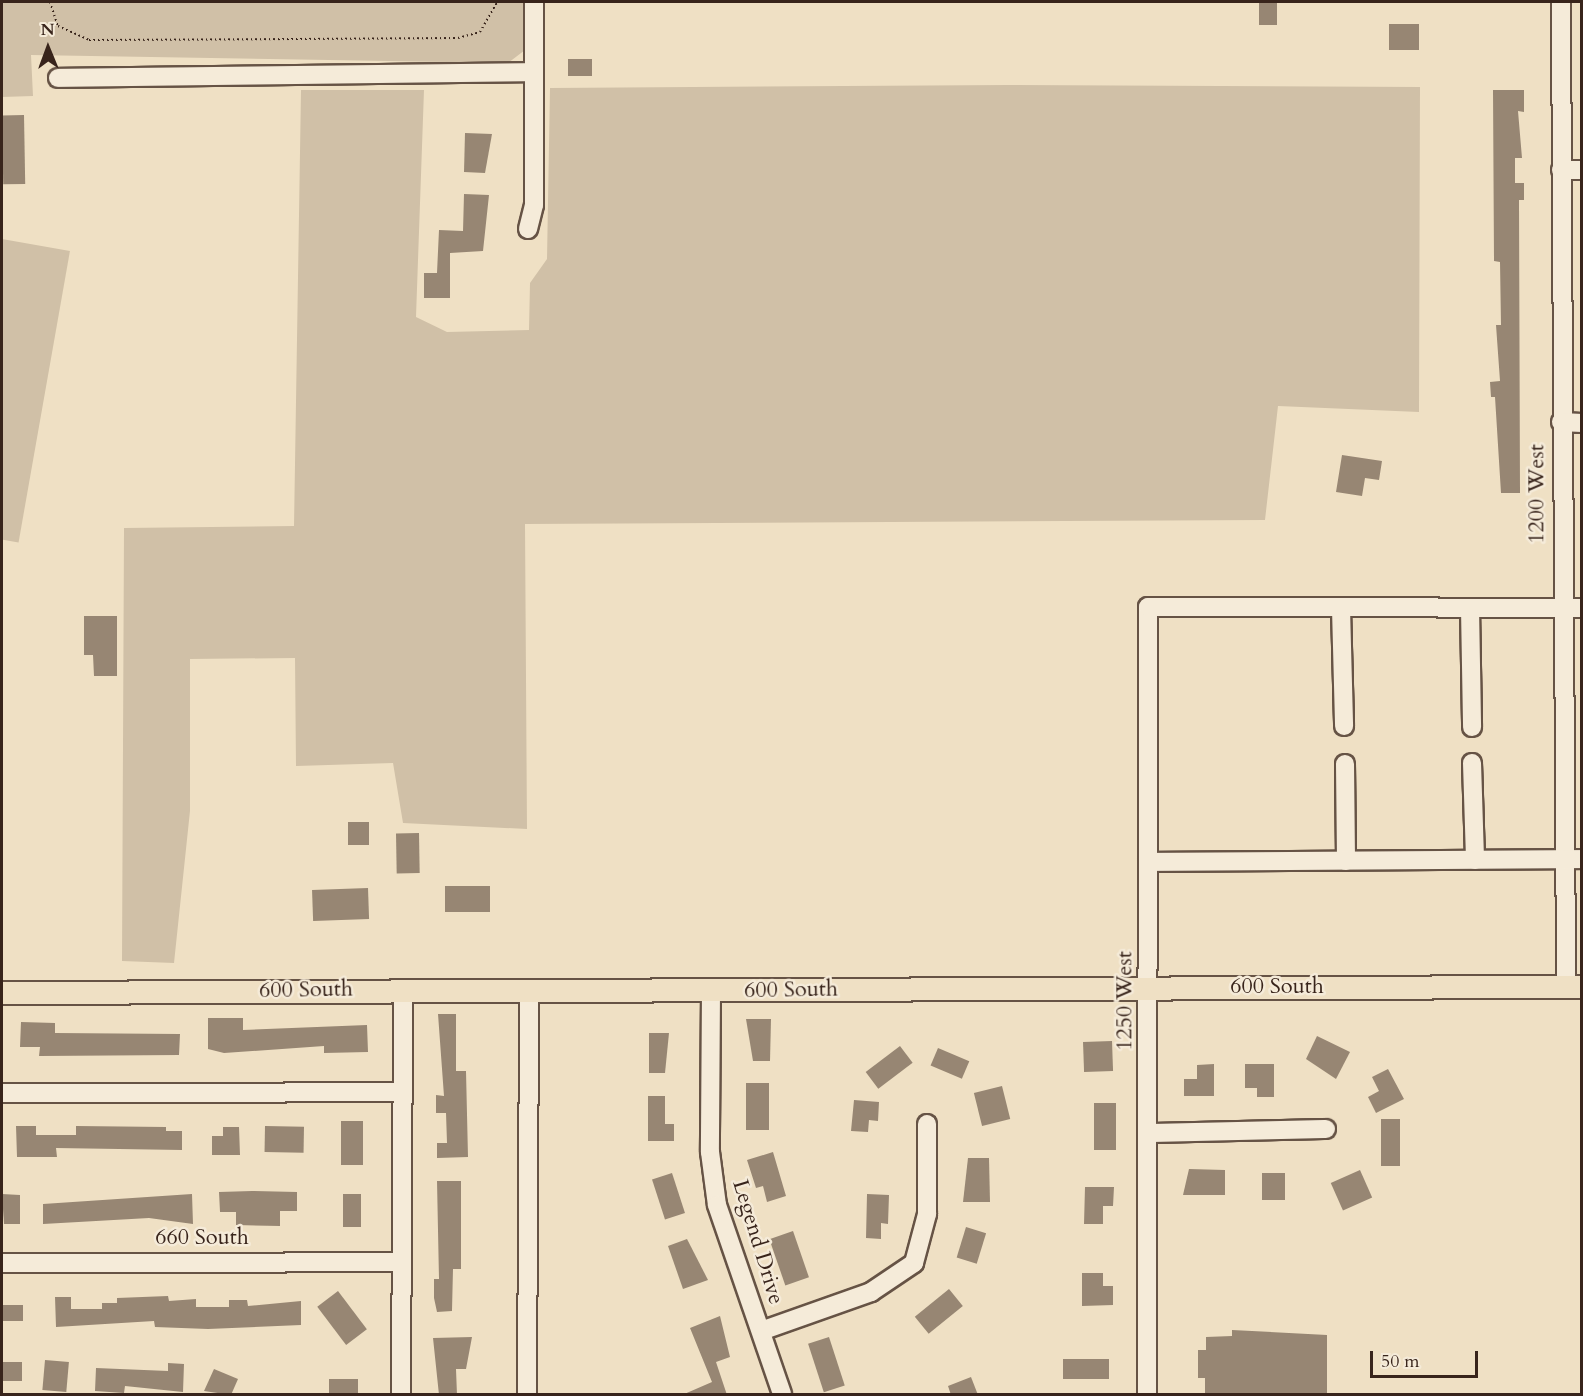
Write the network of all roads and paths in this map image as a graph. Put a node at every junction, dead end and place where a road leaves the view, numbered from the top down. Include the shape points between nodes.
1 (50, 2) edge
2 (497, 2) edge
3 (534, 2) edge
4 (1561, 2) edge
5 (534, 72) junction
6 (58, 78) dead end
7 (1561, 170) junction
8 (1581, 170) edge
9 (528, 229) dead end
10 (1561, 423) junction
11 (1581, 423) edge
12 (1341, 608) junction
13 (1470, 608) junction
14 (1561, 608) junction
15 (1581, 608) edge
16 (1344, 726) dead end
17 (1472, 727) dead end
18 (1472, 763) dead end
19 (1345, 764) dead end
20 (1563, 859) junction
21 (1581, 859) edge
22 (1475, 860) junction
23 (1346, 861) junction
24 (1148, 862) junction
25 (1148, 987) junction
26 (1574, 987) edge
27 (404, 989) junction
28 (529, 990) junction
29 (711, 991) junction
30 (2, 993) edge
31 (402, 1092) junction
32 (2, 1093) edge
33 (927, 1125) dead end
34 (1326, 1130) dead end
35 (1150, 1133) junction
36 (402, 1262) junction
37 (2, 1263) edge
38 (761, 1331) junction
39 (401, 1395) edge
40 (528, 1395) edge
41 (782, 1395) edge
42 (1148, 1395) edge

1 - 2 path via 58,26 69,35 112,40 458,38 480,32
3 - 5 street
4 - 7 street, 1200 West
5 - 6 street
5 - 9 street via 534,205
7 - 8 street
7 - 10 street, 1200 West
10 - 11 street
10 - 14 street, 1200 West
12 - 13 street
12 - 16 street
12 - 24 street, 1250 West via 1148,607
13 - 14 street
13 - 17 street
14 - 15 street
14 - 20 street, 1200 West
18 - 22 street
19 - 23 street
20 - 21 street
20 - 22 street
20 - 26 street, 1200 West
22 - 23 street
23 - 24 street
24 - 25 street, 1250 West
25 - 26 main road, 600 South
25 - 29 main road, 600 South
25 - 35 street, 1250 West
27 - 28 main road, 600 South
27 - 30 main road, 600 South
27 - 31 street
28 - 29 main road, 600 South
28 - 40 street
29 - 38 street, Legend Drive via 710,1152 717,1205
31 - 32 street
31 - 36 street
33 - 38 street via 927,1214 914,1263 871,1292
34 - 35 street
35 - 42 street, 1250 West
36 - 37 street, 660 South
36 - 39 street
38 - 41 street, Legend Drive

